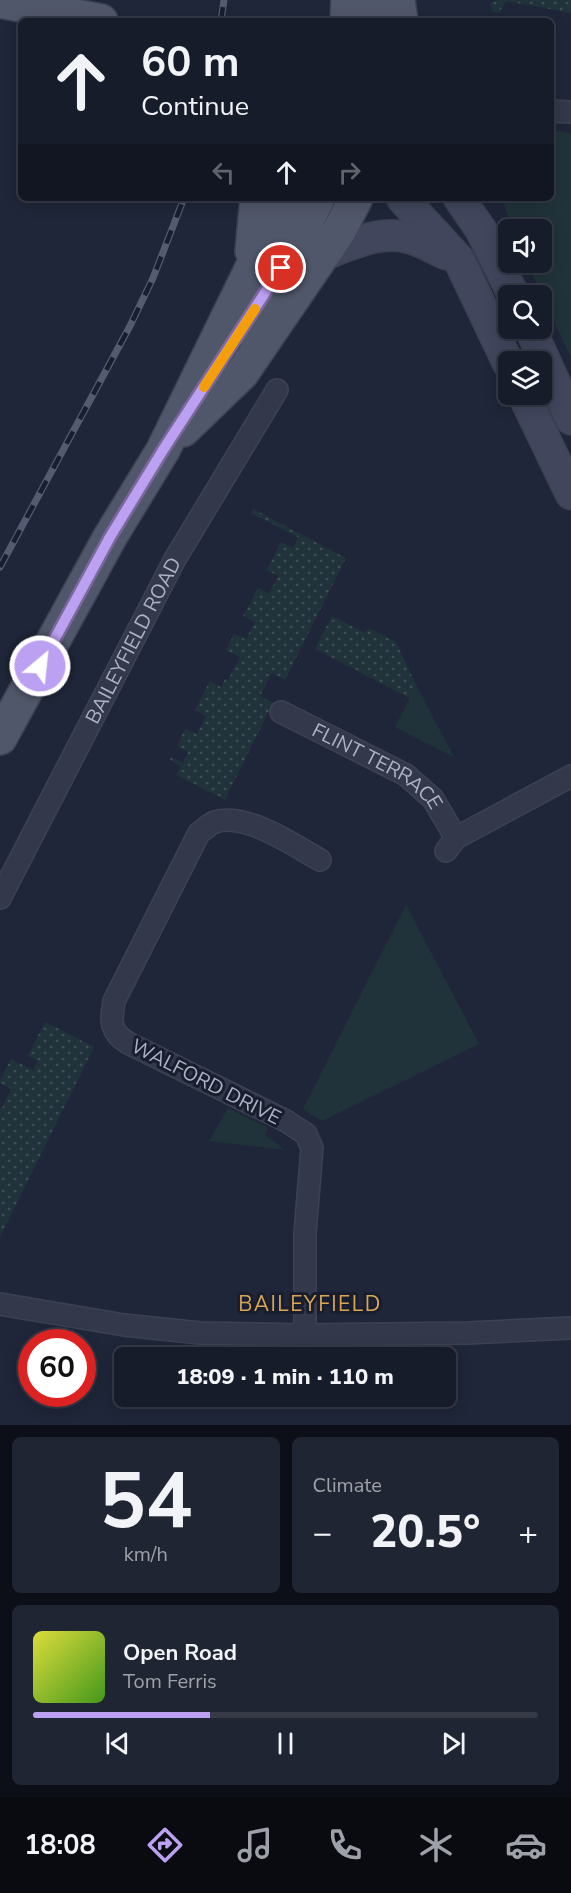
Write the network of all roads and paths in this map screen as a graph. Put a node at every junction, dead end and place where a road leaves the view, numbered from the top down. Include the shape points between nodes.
1 (398, 0) edge
2 (0, 1) edge
3 (86, 18) edge
4 (401, 18) edge
5 (554, 111) edge
6 (571, 112) edge
7 (257, 201) edge
8 (285, 201) edge
9 (317, 201) edge
10 (354, 201) edge
11 (405, 201) edge
12 (464, 201) edge
13 (323, 255) junction
14 (459, 260) junction
15 (250, 273) junction
16 (508, 285) edge
17 (535, 339) edge
18 (502, 351) edge
19 (277, 390) dead end
20 (528, 405) edge
21 (571, 419) edge
22 (163, 450) junction
23 (571, 495) edge
24 (281, 712) dead end
25 (0, 738) edge
26 (571, 776) edge
27 (320, 860) dead end
28 (0, 898) edge
29 (0, 1304) edge
30 (571, 1328) edge
31 (306, 1335) junction

1 - 4 main road
2 - 3 main road
5 - 6 street
7 - 15 main road
8 - 15 main road
9 - 22 main road via 292,251
10 - 13 main road
11 - 14 main road
12 - 16 main road
13 - 14 main road via 373,238 406,236
13 - 22 main road via 242,373
14 - 18 main road
15 - 22 main road
17 - 21 main road
19 - 28 street, BAILEYFIELD ROAD via 175,559
20 - 23 main road
22 - 25 main road via 110,537
24 - 26 street, FLINT TERRACE via 406,775 433,799 451,844
27 - 31 street, WALFORD DRIVE via 252,824 232,820 213,823 199,833 114,1001 111,1020 117,1036 128,1043 306,1134 312,1148 305,1233
29 - 31 street via 160,1330
30 - 31 street

